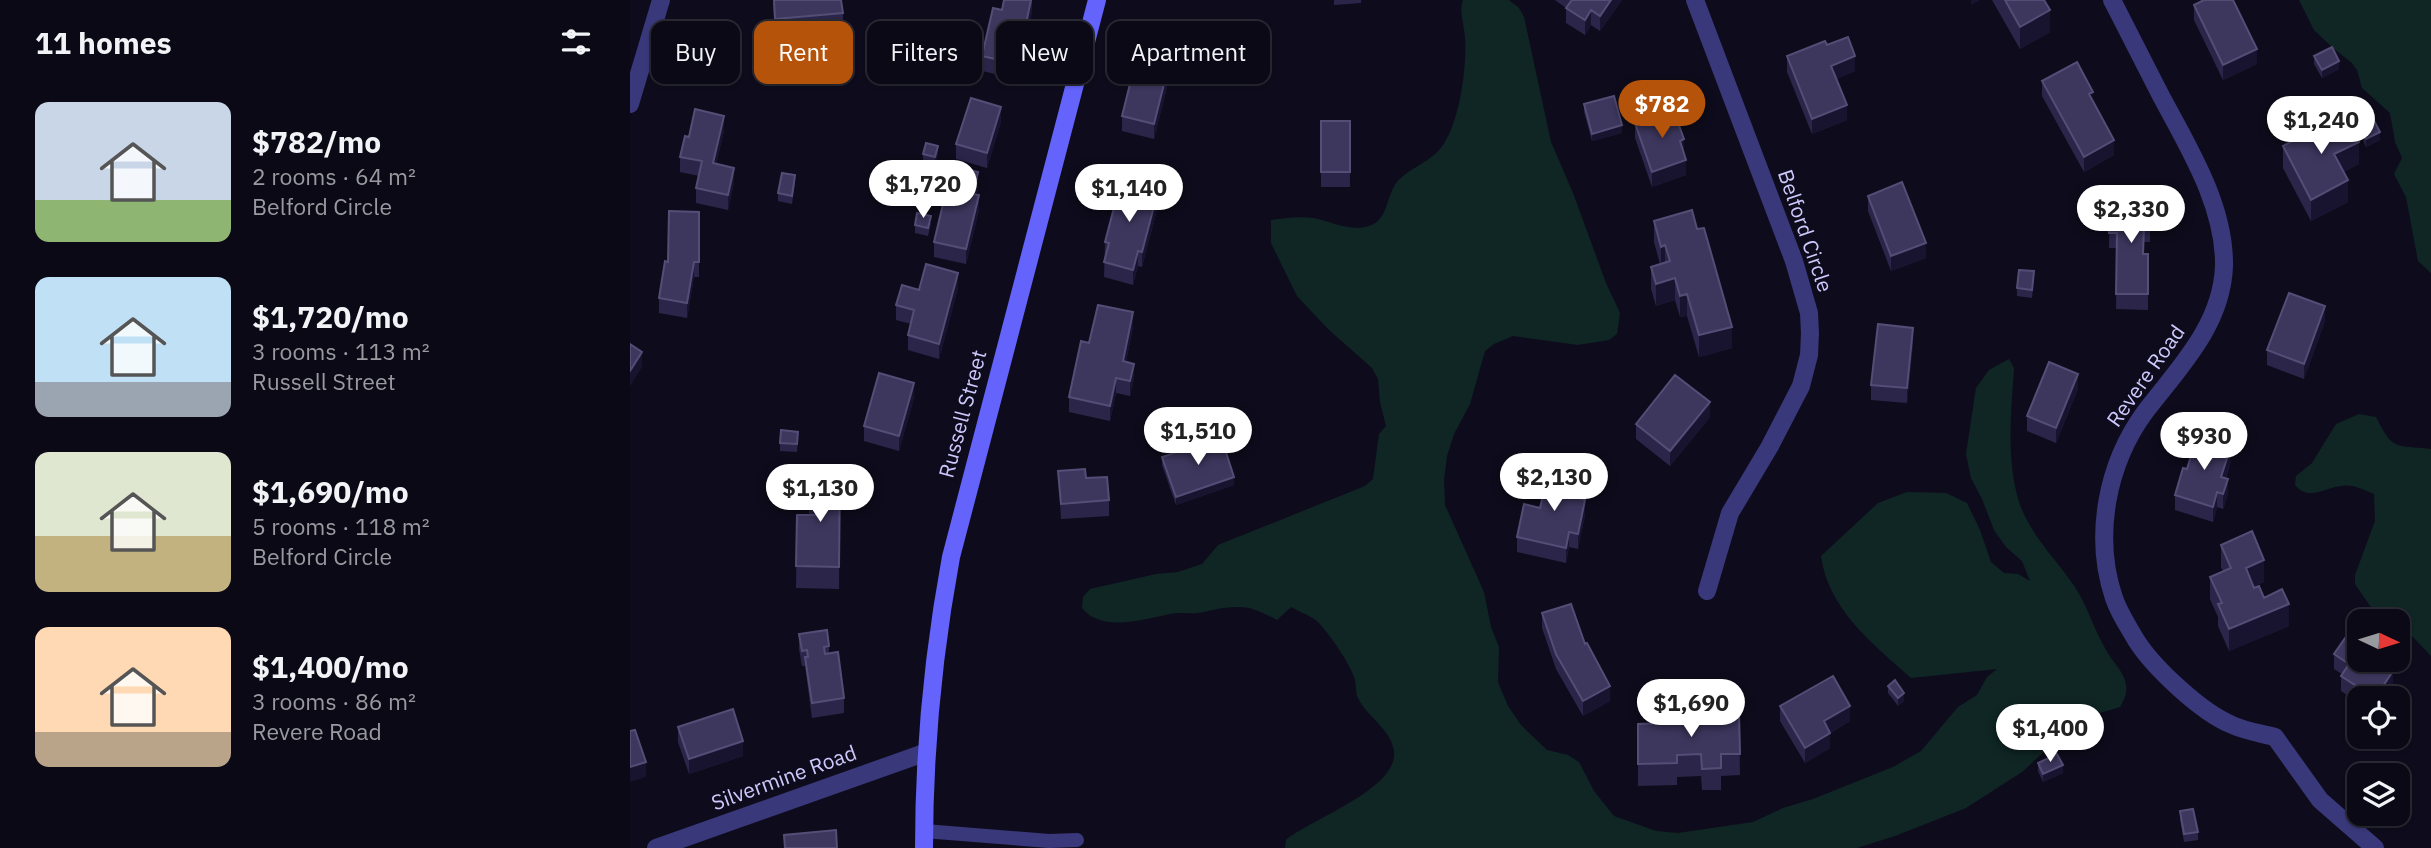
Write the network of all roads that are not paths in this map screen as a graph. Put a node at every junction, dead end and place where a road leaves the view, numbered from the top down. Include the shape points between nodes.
1 (661, 0) edge
2 (1097, 0) edge
3 (1695, 0) edge
4 (2112, 0) edge
5 (630, 104) edge
6 (1707, 592) dead end
7 (927, 752) junction
8 (924, 839) edge
9 (1077, 839) dead end
10 (656, 848) edge
11 (2375, 848) edge

1 - 5 street
2 - 7 street, Russell Street via 951,557 934,659
3 - 6 street, Belford Circle via 1794,261 1809,313 1810,334 1801,386 1730,513
4 - 11 street, Revere Road via 2205,183 2220,225 2224,266 2216,307 2204,333 2120,456 2105,520 2114,597 2128,627 2155,665 2217,717 2275,737 2320,800
7 - 8 street, Russell Street
7 - 10 street, Silvermine Road
8 - 9 lane

